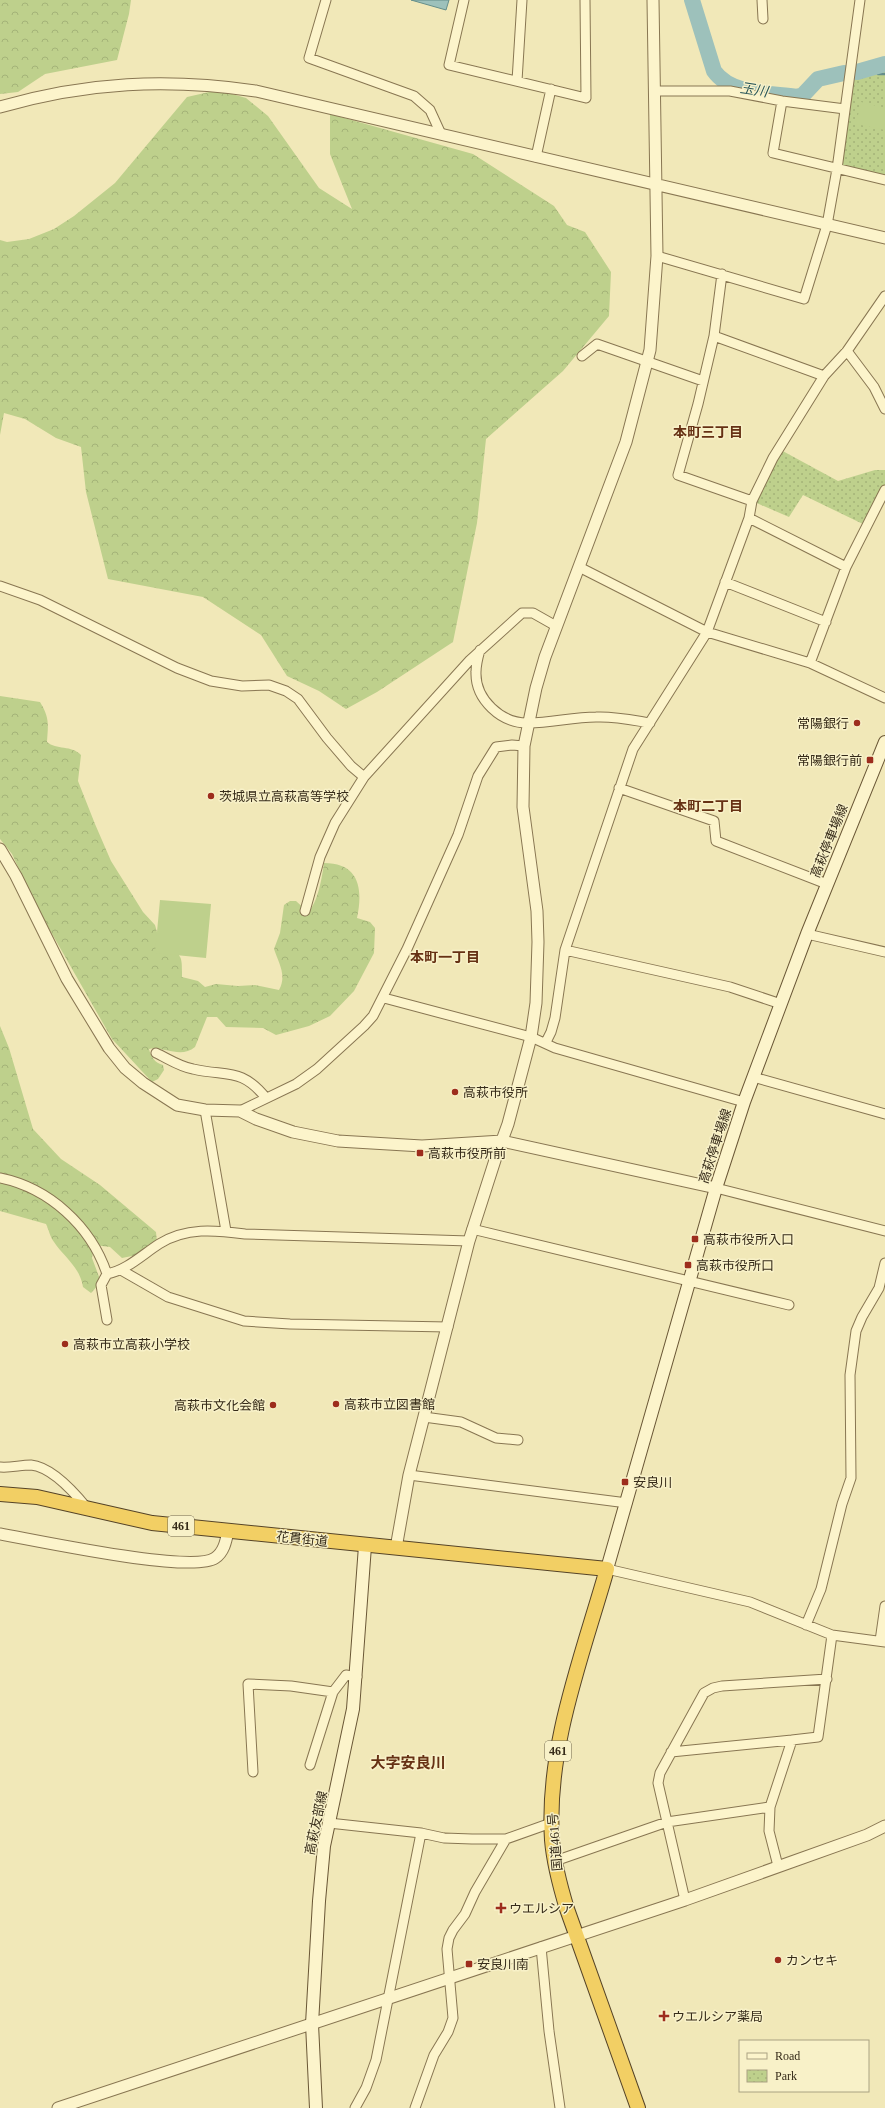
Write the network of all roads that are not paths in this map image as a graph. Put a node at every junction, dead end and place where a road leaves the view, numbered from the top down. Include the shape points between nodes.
1 (326, 0) edge
2 (464, 0) edge
3 (522, 0) edge
4 (585, 0) edge
5 (654, 0) edge
6 (762, 0) edge
7 (860, 0) edge
8 (763, 19) dead end
9 (516, 81) junction
10 (551, 89) junction
11 (654, 91) junction
12 (782, 101) junction
13 (0, 107) edge
14 (844, 109) junction
15 (441, 134) junction
16 (536, 156) junction
17 (837, 168) junction
18 (885, 180) edge
19 (655, 183) junction
20 (827, 225) junction
21 (885, 238) edge
22 (657, 256) junction
23 (722, 274) junction
24 (885, 296) edge
25 (714, 336) junction
26 (846, 351) junction
27 (582, 356) dead end
28 (647, 361) junction
29 (824, 376) junction
30 (703, 381) junction
31 (885, 409) edge
32 (885, 490) edge
33 (752, 501) junction
34 (749, 518) junction
35 (579, 567) junction
36 (846, 567) junction
37 (725, 582) junction
38 (0, 586) edge
39 (826, 622) junction
40 (556, 626) junction
41 (707, 632) junction
42 (480, 650) junction
43 (810, 663) junction
44 (885, 698) edge
45 (650, 723) junction
46 (528, 724) junction
47 (885, 742) edge
48 (524, 746) junction
49 (364, 777) junction
50 (619, 788) junction
51 (0, 849) edge
52 (827, 884) junction
53 (305, 911) dead end
54 (807, 934) junction
55 (565, 950) junction
56 (885, 952) edge
57 (384, 998) junction
58 (781, 1004) junction
59 (531, 1037) junction
60 (546, 1042) junction
61 (156, 1053) dead end
62 (753, 1077) junction
63 (266, 1098) junction
64 (744, 1102) junction
65 (205, 1110) junction
66 (240, 1111) junction
67 (885, 1114) edge
68 (502, 1141) junction
69 (0, 1178) edge
70 (716, 1188) junction
71 (472, 1229) junction
72 (885, 1230) edge
73 (226, 1231) junction
74 (469, 1241) junction
75 (885, 1262) edge
76 (121, 1270) junction
77 (107, 1274) junction
78 (691, 1280) junction
79 (789, 1305) dead end
80 (107, 1320) dead end
81 (448, 1327) junction
82 (424, 1417) junction
83 (518, 1440) dead end
84 (0, 1467) edge
85 (409, 1476) junction
86 (0, 1494) edge
87 (626, 1503) junction
88 (88, 1510) junction
89 (228, 1531) junction
90 (0, 1534) edge
91 (365, 1546) junction
92 (396, 1548) junction
93 (607, 1569) junction
94 (885, 1606) edge
95 (806, 1625) junction
96 (832, 1635) junction
97 (882, 1641) edge
98 (357, 1677) junction
99 (827, 1679) junction
100 (333, 1692) junction
101 (792, 1740) junction
102 (672, 1752) junction
103 (310, 1765) dead end
104 (253, 1772) dead end
105 (770, 1807) junction
106 (667, 1822) junction
107 (329, 1823) junction
108 (552, 1823) junction
109 (885, 1826) edge
110 (421, 1833) junction
111 (506, 1839) junction
112 (555, 1861) junction
113 (778, 1866) junction
114 (686, 1900) junction
115 (576, 1935) junction
116 (541, 1947) junction
117 (450, 1979) junction
118 (387, 2000) junction
119 (312, 2024) junction
120 (58, 2108) edge
121 (316, 2108) edge
122 (355, 2108) edge
123 (415, 2108) edge
124 (560, 2108) edge
125 (638, 2108) edge

1 - 15 street via 309,58 414,96 430,110
2 - 9 street via 449,65
3 - 9 street
4 - 10 street via 586,98
5 - 11 street
6 - 8 street
7 - 14 street
9 - 10 street
10 - 16 street
11 - 12 street via 730,91
11 - 19 street
12 - 14 street
12 - 17 street via 773,154
13 - 15 street via 39,96 85,88 183,83 256,91
14 - 17 street
15 - 16 street
16 - 19 street
17 - 18 street
17 - 20 street
19 - 20 street
19 - 22 street
20 - 21 street
20 - 23 street via 804,299
22 - 23 street
22 - 28 street
23 - 25 street
24 - 26 street
25 - 29 street
25 - 30 street
26 - 29 street
26 - 31 street via 874,387
27 - 28 street via 597,344
28 - 30 street
28 - 35 street via 626,442
29 - 33 street via 773,458
30 - 33 street via 678,475
32 - 36 street
33 - 34 street
34 - 36 street
34 - 37 street
35 - 40 street
35 - 41 street
36 - 39 street
37 - 39 street
37 - 41 street
38 - 49 street via 40,600 170,665 210,681 242,686 269,686 286,691 298,699 327,738
39 - 43 street
40 - 42 street via 533,613 522,613
40 - 46 street via 536,688
41 - 43 street
41 - 45 street
42 - 46 street via 476,672 480,694 493,710 510,720
42 - 49 street
43 - 44 street
45 - 46 street via 595,717
45 - 50 street via 633,749
46 - 48 street
47 - 52 main road, 高萩停車場線
48 - 57 street via 496,747 478,776 458,836
48 - 59 street via 523,806 537,911 538,942 536,1003
49 - 53 street via 335,823 320,857
50 - 52 street via 714,821 716,841
50 - 55 street
51 - 65 street via 67,979 109,1048 126,1068 162,1096 178,1105
52 - 54 main road, 高萩停車場線
54 - 56 street
54 - 58 main road, 高萩停車場線
55 - 58 street via 730,987
55 - 60 street via 555,1018
57 - 59 street
57 - 63 street via 364,1026 317,1069 296,1084
58 - 62 main road, 高萩停車場線
59 - 60 street
59 - 68 street
60 - 64 street via 555,1048
61 - 63 street via 192,1069 243,1077 255,1084
62 - 64 main road, 高萩停車場線
62 - 67 street
63 - 66 street
64 - 70 main road, 高萩停車場線
65 - 66 street
65 - 73 street
66 - 68 street via 293,1132 338,1141 422,1146
68 - 70 street
68 - 71 street
69 - 77 street via 35,1189 59,1205 87,1236 102,1260
70 - 72 street
70 - 78 main road, 高萩停車場線
71 - 74 street
71 - 78 street
73 - 74 street via 245,1234
73 - 76 street via 187,1232 160,1244
74 - 81 street
75 - 95 street via 880,1288 856,1331 850,1374 851,1478 821,1589
76 - 77 street
76 - 81 street via 168,1298 244,1321
77 - 80 street via 101,1285
78 - 79 street
78 - 87 main road, 高萩停車場線
81 - 82 street
82 - 83 street via 461,1422 496,1438
82 - 85 street
84 - 88 street via 31,1465 45,1469 67,1487
85 - 87 street
85 - 92 street
86 - 88 highway, 花貫街道 / 461 via 37,1497
87 - 93 main road, 高萩停車場線
88 - 89 highway, 花貫街道 / 461 via 152,1523
89 - 90 street via 221,1552 215,1558 200,1562 119,1555
89 - 91 highway, 花貫街道 / 461
91 - 92 highway, 花貫街道 / 461
91 - 98 main road, 高萩友部線
92 - 93 highway, 花貫街道 / 461
93 - 95 street via 750,1602
93 - 108 highway, 国道461号 / 461 via 558,1748
94 - 97 street
95 - 96 street
96 - 97 street
96 - 99 street
98 - 100 street via 346,1675
98 - 107 main road, 高萩友部線 via 348,1738
99 - 101 street via 818,1737
99 - 102 street via 713,1688 704,1693
100 - 103 street
100 - 104 street via 291,1686 248,1684
101 - 102 street
101 - 105 street
102 - 106 street via 660,1773 658,1783
105 - 106 street
105 - 113 street via 770,1831
106 - 112 street
106 - 114 street
107 - 110 street
107 - 119 main road, 高萩友部線 via 318,1901
108 - 111 street
108 - 112 highway, 国道461号 / 461
109 - 113 street via 867,1835
110 - 111 street via 444,1838
110 - 118 street
111 - 117 street via 449,1938 447,1949
112 - 115 highway, 国道461号 / 461
113 - 114 street
114 - 115 street
115 - 116 street
115 - 125 highway, 国道461号 / 461
116 - 117 street
116 - 124 street
117 - 118 street
117 - 123 street via 453,2018 434,2055
118 - 119 street
118 - 122 street via 376,2060 366,2088
119 - 120 street
119 - 121 main road, 高萩友部線

